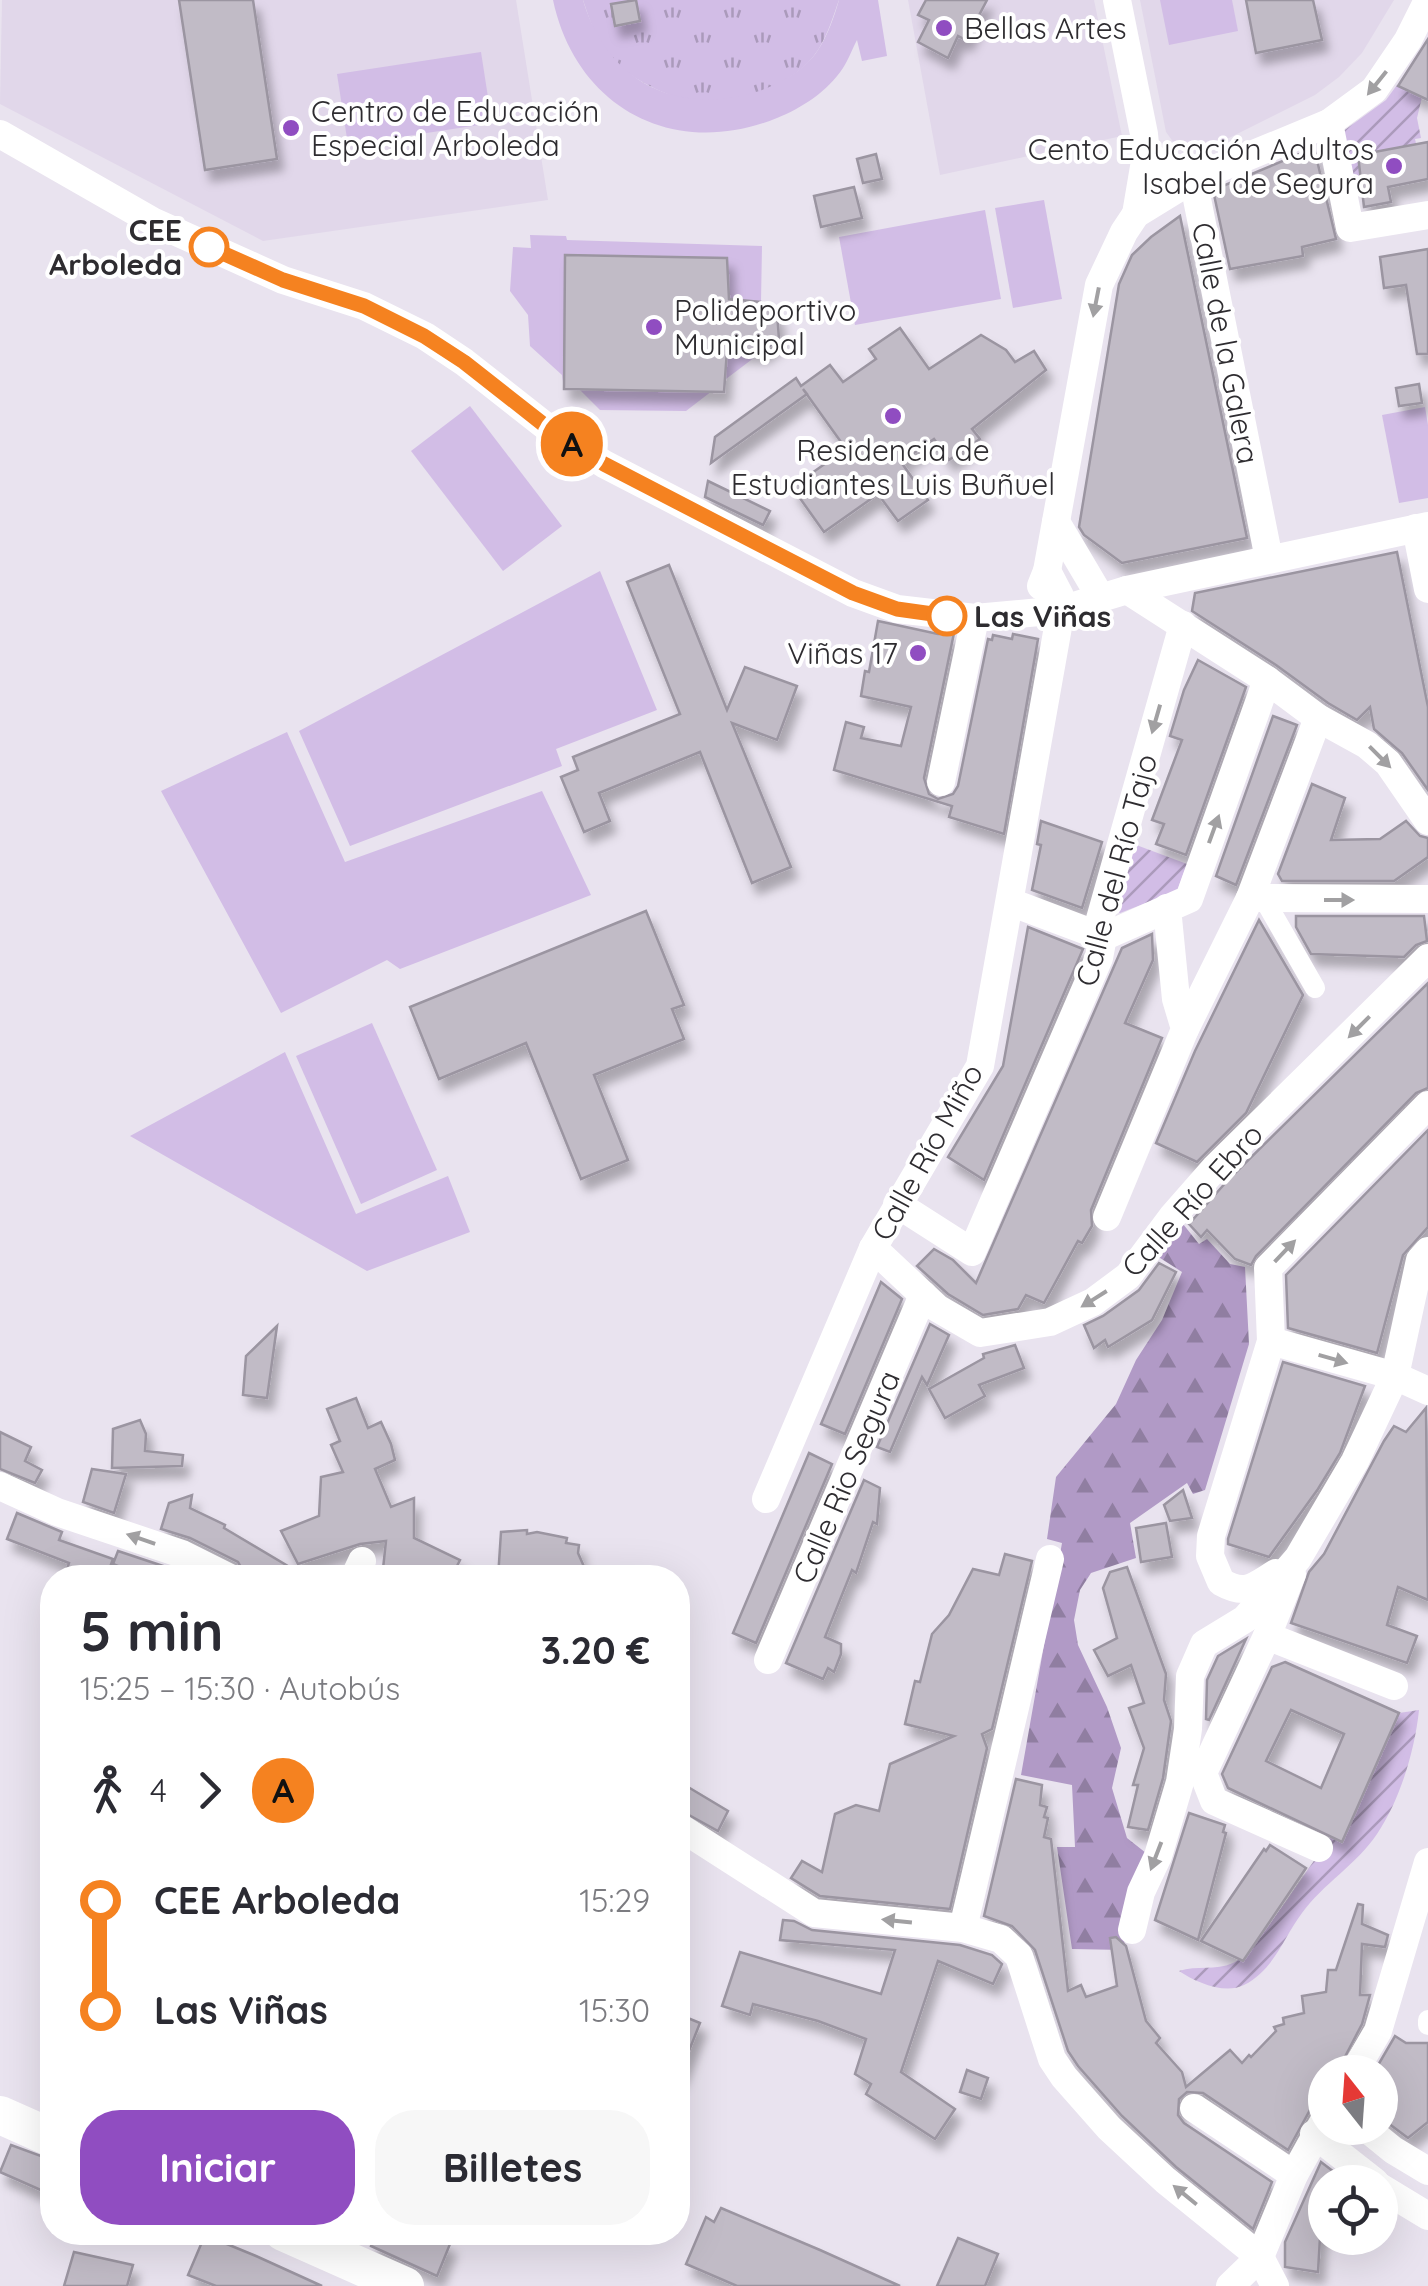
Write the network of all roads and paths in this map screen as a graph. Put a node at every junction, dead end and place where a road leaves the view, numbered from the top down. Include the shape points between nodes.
1 (1117, 0) edge
2 (1428, 0) edge
3 (1329, 123) junction
4 (0, 134) edge
5 (1146, 155) junction
6 (1194, 178) junction
7 (1136, 214) junction
8 (1428, 215) edge
9 (1056, 522) junction
10 (1422, 527) edge
11 (1268, 559) junction
12 (1047, 571) junction
13 (1428, 588) edge
14 (1114, 594) junction
15 (1061, 610) junction
16 (1027, 614) junction
17 (975, 618) junction
18 (1183, 626) junction
19 (1267, 680) junction
20 (1318, 718) junction
21 (941, 782) dead end
22 (1428, 822) edge
23 (1257, 898) junction
24 (1428, 899) edge
25 (1010, 902) junction
26 (1168, 908) junction
27 (1103, 938) junction
28 (1428, 958) edge
29 (1315, 988) dead end
30 (1185, 1030) junction
31 (1428, 1105) edge
32 (897, 1204) junction
33 (1107, 1217) dead end
34 (873, 1248) junction
35 (1428, 1251) edge
36 (923, 1294) junction
37 (1271, 1341) junction
38 (1395, 1376) junction
39 (1428, 1391) edge
40 (0, 1486) edge
41 (766, 1500) dead end
42 (1298, 1558) junction
43 (1050, 1559) dead end
44 (204, 1565) edge
45 (1268, 1636) junction
46 (768, 1660) dead end
47 (1394, 1686) dead end
48 (690, 1834) edge
49 (1318, 1848) dead end
50 (1426, 1876) edge
51 (963, 1928) junction
52 (1132, 1930) dead end
53 (1364, 2055) edge
54 (1194, 2108) dead end
55 (0, 2115) edge
56 (40, 2133) edge
57 (1310, 2145) edge
58 (1338, 2145) edge
59 (1387, 2145) edge
60 (1358, 2165) edge
61 (1428, 2171) edge
62 (1294, 2175) junction
63 (1398, 2198) edge
64 (1428, 2216) edge
65 (313, 2245) edge
66 (1260, 2257) junction
67 (405, 2286) edge
68 (1230, 2286) edge
69 (1275, 2286) edge

1 - 5 street
2 -> 3 street via 1374,90
3 - 6 street
3 - 8 street via 1350,228
4 - 17 street via 167,228 409,328 604,464 876,602
5 - 6 street, Calle de la Galera
5 - 7 street
6 - 7 street
6 - 11 street, Calle de la Galera
7 -> 9 street via 1099,285
9 - 12 street
9 - 14 street
10 - 11 street
10 - 13 street
11 - 14 street
12 - 15 street
12 - 16 street
14 - 15 street
14 - 18 street
15 - 16 street
15 - 25 street, Calle Río Miño
16 - 17 street
17 - 21 street
18 - 19 street
18 -> 27 street, Calle del Río Tajo via 1100,919
19 - 20 street
26 -> 19 street via 1189,899
20 -> 22 street via 1368,745
20 - 23 street
23 -> 24 street
23 - 29 street
23 - 30 street
25 - 27 street
25 - 32 street, Calle Río Miño via 980,1066
26 - 27 street
26 - 30 street
27 - 32 street, Calle del Río Tajo via 972,1252
28 -> 36 street, Calle Río Ebro via 1215,1168 1128,1276 1092,1302 1050,1322 980,1333
30 - 33 street
37 -> 31 street via 1268,1268
32 - 34 street, Calle Río Miño
34 - 36 street, Calle Río Ebro
34 - 41 street, Calle Río Miño
35 - 38 street via 1420,1260
36 - 46 street, Calle Rio Segura
37 -> 38 street
37 - 42 street via 1210,1556 1220,1582 1236,1590 1251,1589
38 - 39 street
38 - 42 street
44 -> 40 street
42 - 45 street
42 -> 52 street via 1245,1620 1204,1644 1190,1676 1180,1782
43 - 51 street
45 - 47 street
45 - 49 street via 1202,1773 1214,1801
51 -> 48 street via 814,1913
50 - 53 street via 1378,2031
66 -> 51 street via 1165,2180 1087,2104 1052,2059 1019,1956 1001,1939
54 - 62 street
55 - 56 main road
57 - 62 street
58 - 60 street
59 - 61 street
62 - 66 street
63 - 64 street
65 - 67 main road
66 - 68 street
66 - 69 street

